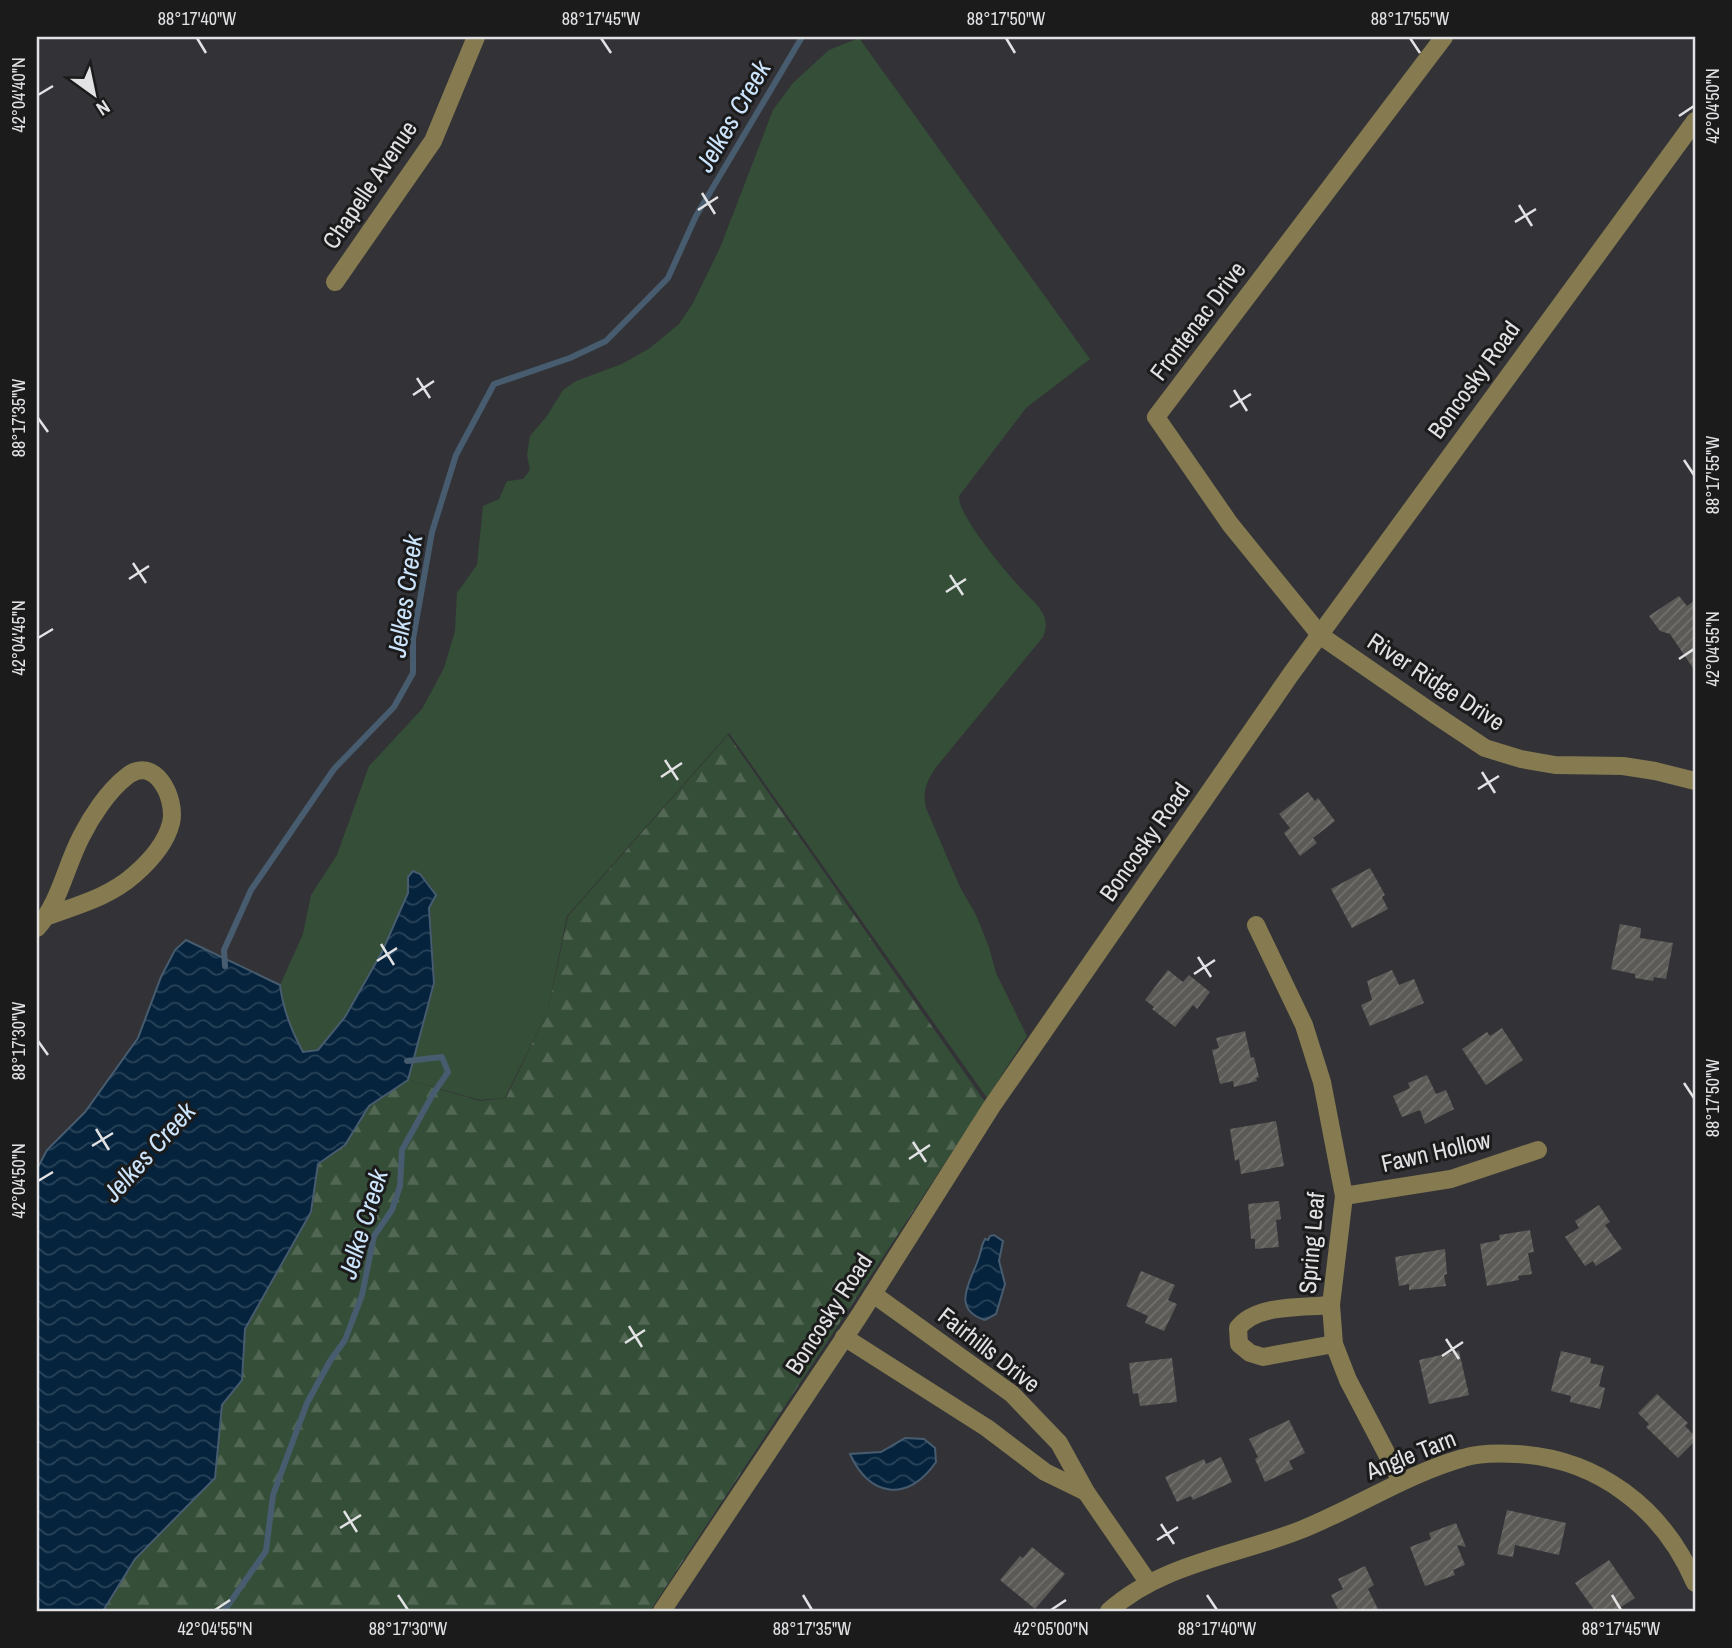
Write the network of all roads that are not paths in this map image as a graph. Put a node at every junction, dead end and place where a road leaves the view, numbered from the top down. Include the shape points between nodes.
1 (476, 37) edge
2 (1444, 37) edge
3 (1695, 121) edge
4 (335, 282) dead end
5 (1321, 636) junction
6 (1695, 780) edge
7 (42, 922) edge
8 (1256, 925) dead end
9 (1538, 1150) dead end
10 (1344, 1196) junction
11 (873, 1294) junction
12 (1331, 1305) junction
13 (844, 1337) junction
14 (1334, 1343) junction
15 (1401, 1481) junction
16 (1086, 1492) junction
17 (1148, 1582) junction
18 (1695, 1583) edge
19 (662, 1611) edge
20 (1109, 1611) edge

1 - 4 street, Chapelle Avenue via 433,141
2 - 5 street, Frontenac Drive via 1156,417 1230,524
3 - 5 street, Boncosky Road
5 - 6 street, River Ridge Drive via 1485,748 1555,765 1623,766
5 - 11 street, Boncosky Road via 992,1106
7 - 7 street via 120,886 162,843 171,822 171,801 167,788 152,772 139,770 127,776 98,810 80,837
8 - 10 street, Spring Leaf via 1304,1025 1322,1082
9 - 10 street, Fawn Hollow via 1451,1179
10 - 12 street, Spring Leaf
11 - 13 street, Boncosky Road
11 - 16 street, Fairhills Drive via 1012,1394 1059,1443
12 - 14 street, Spring Leaf
12 - 14 street via 1259,1312 1245,1318 1238,1328 1239,1344 1263,1357
13 - 16 street, Fairhills Drive via 987,1428 1045,1472
13 - 19 street, Boncosky Road
14 - 15 street, Spring Leaf
15 - 17 street, Angle Tarn via 1301,1530
15 - 18 street, Angle Tarn via 1467,1456 1523,1454 1568,1462 1611,1482 1634,1499 1674,1545
16 - 17 street, Fairhills Drive
17 - 20 street

